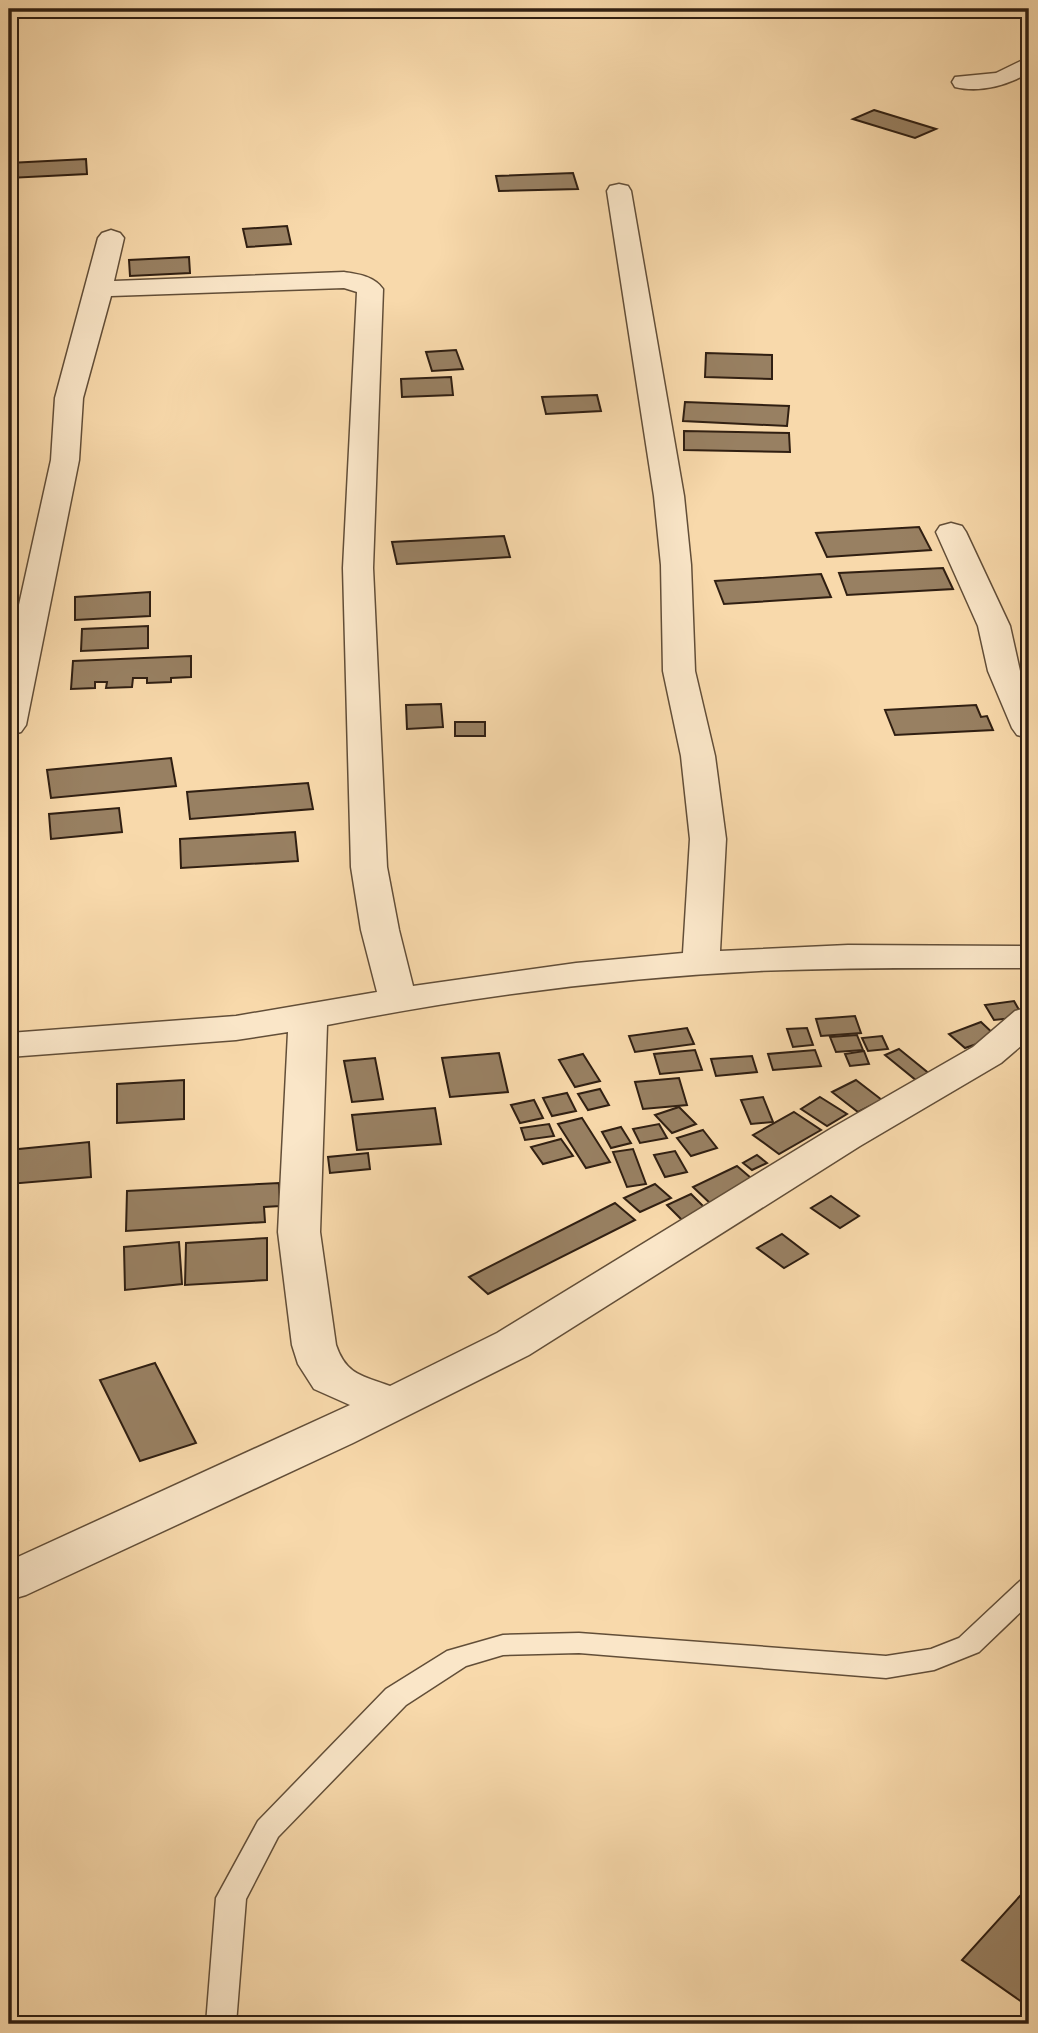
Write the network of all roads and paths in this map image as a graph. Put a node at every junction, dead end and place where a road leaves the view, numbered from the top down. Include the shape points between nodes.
1 (1029, 64) edge
2 (963, 82) dead end
3 (620, 191) dead end
4 (111, 238) dead end
5 (99, 289) junction
6 (951, 532) dead end
7 (9, 725) edge
8 (1029, 728) edge
9 (1029, 957) edge
10 (701, 963) junction
11 (397, 998) junction
12 (307, 1017) junction
13 (1029, 1019) edge
14 (14, 1036) edge
15 (394, 1404) junction
16 (9, 1582) edge
17 (1029, 1588) edge
18 (221, 2024) edge

1 - 2 street via 1001,79
3 - 10 street via 669,496 679,671 698,756 708,839
4 - 5 street
5 - 7 street via 69,398 65,460
5 - 11 street via 344,280 370,289 358,568 369,867
6 - 8 street via 994,626 1004,671
9 - 10 street via 821,957
10 - 11 street
11 - 12 street
12 - 14 street via 236,1028
12 - 15 street via 299,1232 314,1345 330,1378
13 - 15 street via 987,1055 513,1344
15 - 16 street
17 - 18 lane via 969,1645 934,1659 886,1667 579,1643 503,1645 457,1658 396,1697 268,1829 231,1898

